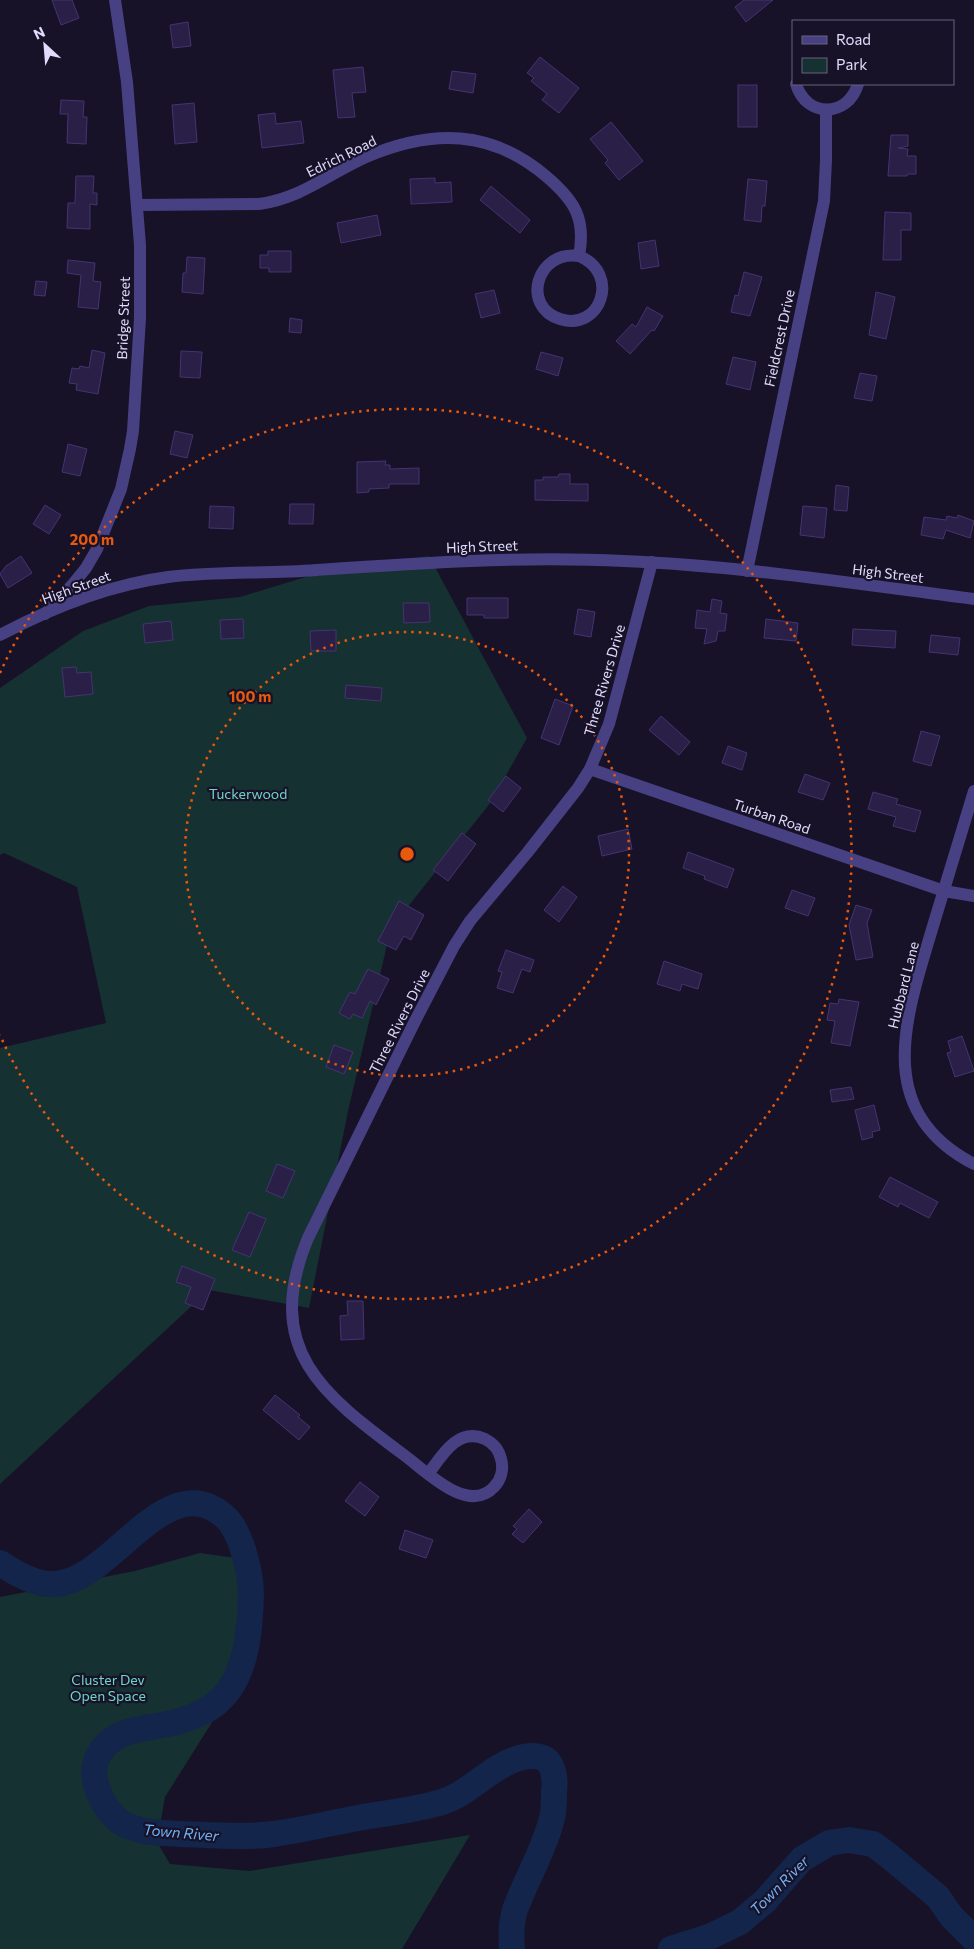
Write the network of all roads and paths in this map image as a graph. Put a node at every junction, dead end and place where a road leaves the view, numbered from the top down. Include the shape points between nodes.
1 (116, 0) edge
2 (797, 85) edge
3 (858, 85) edge
4 (826, 110) junction
5 (137, 205) junction
6 (579, 256) junction
7 (652, 562) junction
8 (746, 571) junction
9 (974, 599) edge
10 (45, 614) junction
11 (0, 635) edge
12 (590, 769) junction
13 (974, 791) edge
14 (944, 891) junction
15 (974, 896) edge
16 (974, 1164) edge
17 (429, 1473) junction

1 - 5 street, Bridge Street via 127,82
2 - 4 street via 810,105
3 - 4 street via 850,100
4 - 8 street, Fieldcrest Drive via 824,201
5 - 6 street, Edrich Road via 278,201 382,152 433,139 468,138 496,145 524,159 566,195 580,221
5 - 10 street, Bridge Street via 140,318 126,469 97,549
6 - 6 street via 564,256 551,262 538,280 540,301 549,313 562,320 585,317 601,300 603,284 598,270
7 - 8 street, High Street
7 - 10 street, High Street via 493,560 191,575 112,589 78,599
7 - 12 street, Three Rivers Drive via 609,724
8 - 9 street, High Street
10 - 11 street, High Street
12 - 14 street, Turban Road
12 - 17 street, Three Rivers Drive via 538,839 470,921 454,946 296,1269 292,1315 299,1344 312,1372 330,1396 350,1414
13 - 14 street, Hubbard Lane
14 - 15 street, Turban Road
14 - 16 street, Hubbard Lane via 908,1017 904,1067 911,1097 927,1126 951,1150
17 - 17 street, Three Rivers Drive via 455,1492 474,1497 492,1489 500,1479 502,1466 494,1446 474,1436 452,1444

